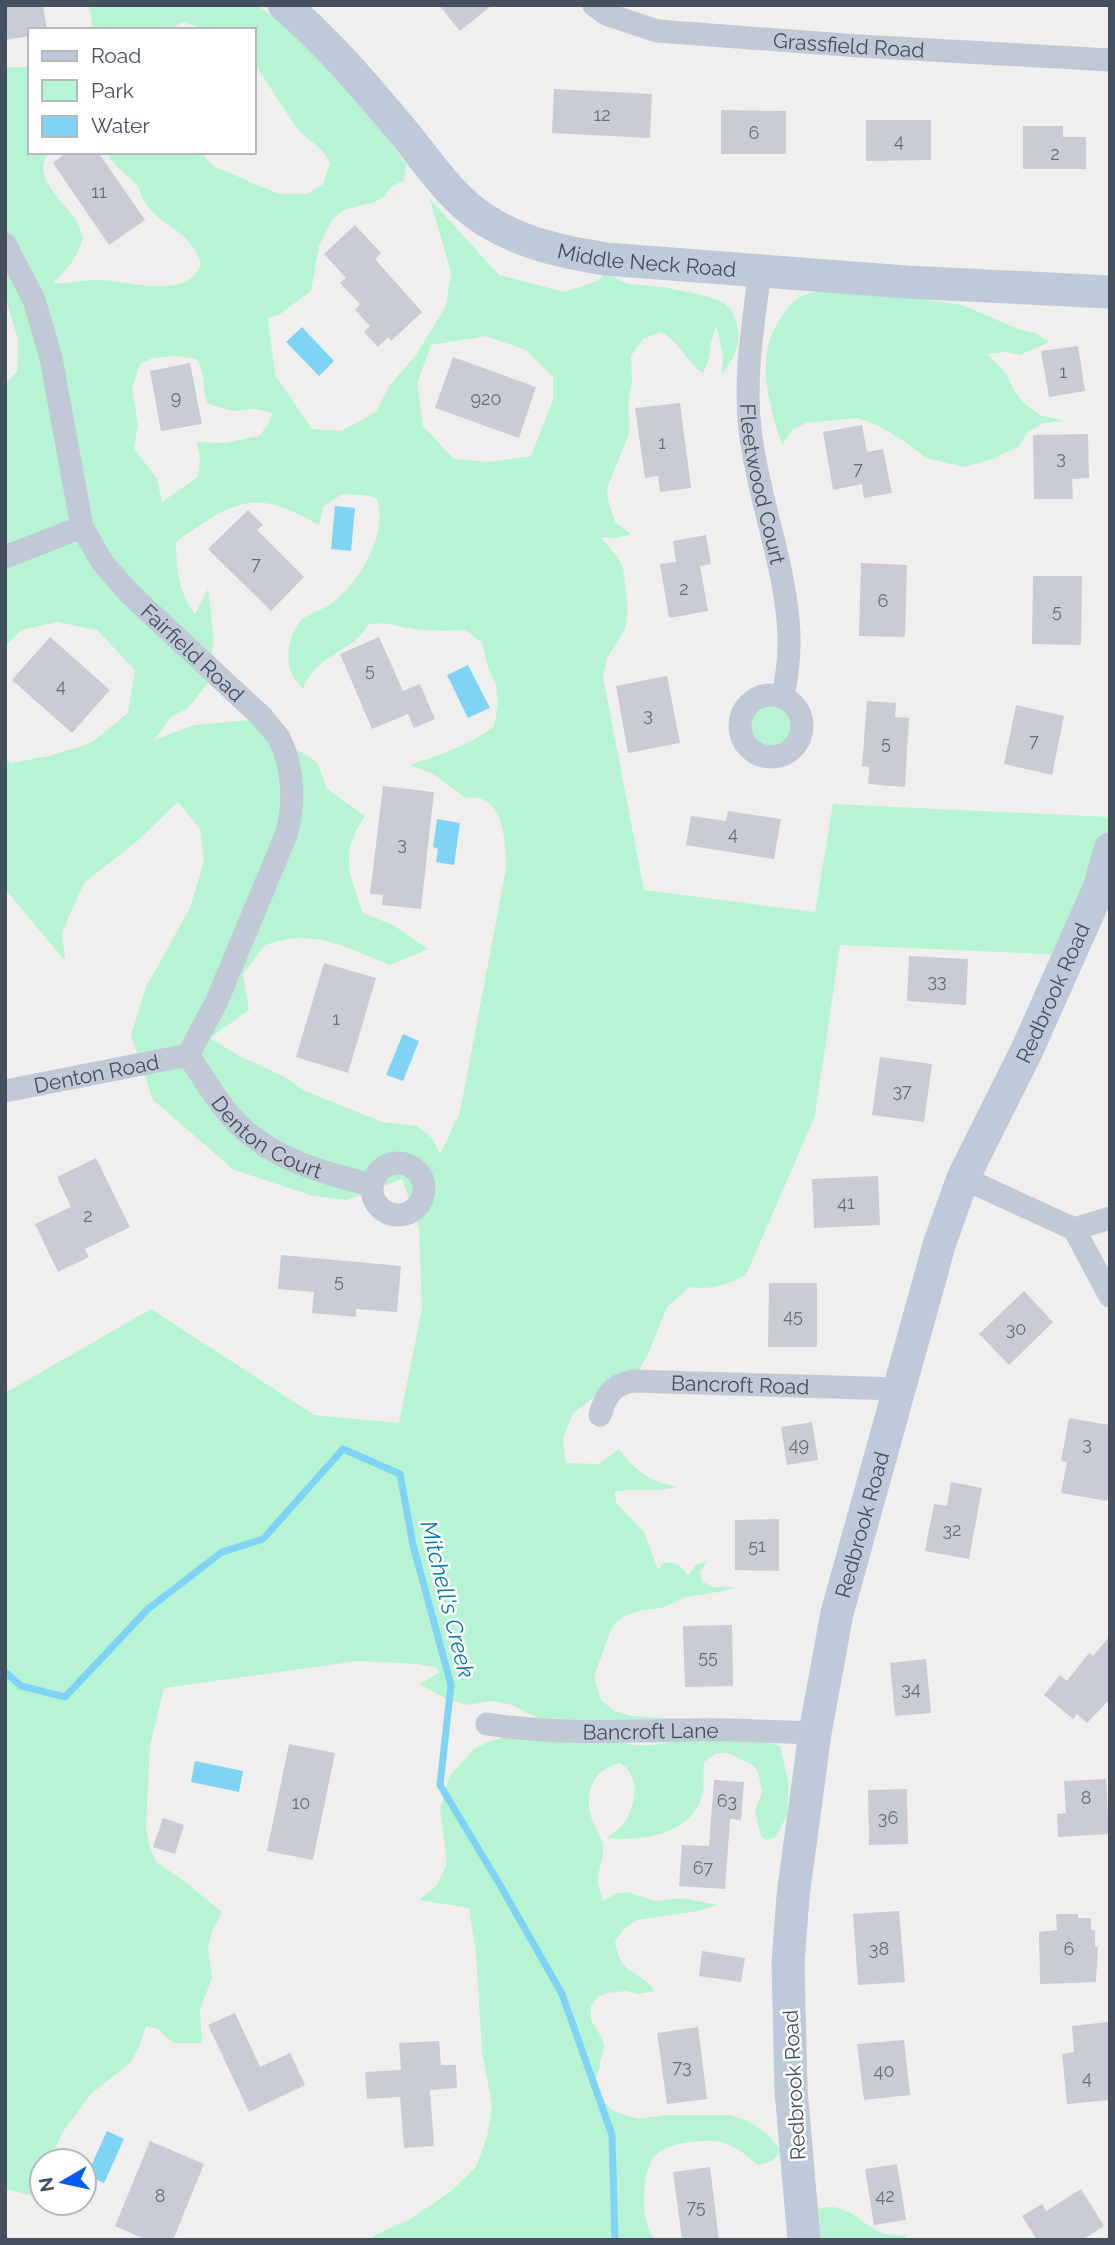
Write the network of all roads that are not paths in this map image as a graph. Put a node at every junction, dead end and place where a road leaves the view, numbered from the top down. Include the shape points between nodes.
1 (284, 5) edge
2 (594, 5) edge
3 (1110, 60) edge
4 (5, 244) edge
5 (760, 271) junction
6 (1110, 292) edge
7 (82, 527) junction
8 (5, 557) edge
9 (783, 697) dead end
10 (1110, 849) edge
11 (188, 1055) junction
12 (5, 1091) edge
13 (962, 1178) junction
14 (372, 1185) dead end
15 (1110, 1218) edge
16 (1074, 1229) junction
17 (1110, 1296) edge
18 (899, 1389) junction
19 (600, 1415) dead end
20 (486, 1724) dead end
21 (815, 1733) junction
22 (804, 2240) edge

1 - 5 main road, Middle Neck Road via 351,69 458,199 484,220 524,241 559,252
2 - 3 street, Grassfield Road via 606,14 657,31
4 - 7 street, Fairfield Road via 34,300 51,358
5 - 6 main road, Middle Neck Road
5 - 9 street, Fleetwood Court via 748,400 753,455 789,632
7 - 8 street
7 - 11 street, Fairfield Road via 102,562 130,594 262,717 279,738 291,773 292,814 286,835 216,1003
10 - 13 main road, Redbrook Road via 1100,886 1027,1050
11 - 12 street, Denton Road
11 - 14 street, Denton Court via 229,1114 264,1146 296,1162
13 - 16 street
13 - 18 main road, Redbrook Road
15 - 16 street
16 - 17 street
18 - 19 street, Bancroft Road via 633,1381 613,1387
18 - 21 main road, Redbrook Road via 837,1613
20 - 21 street, Bancroft Lane via 565,1733
21 - 22 main road, Redbrook Road via 788,1963 791,2090

